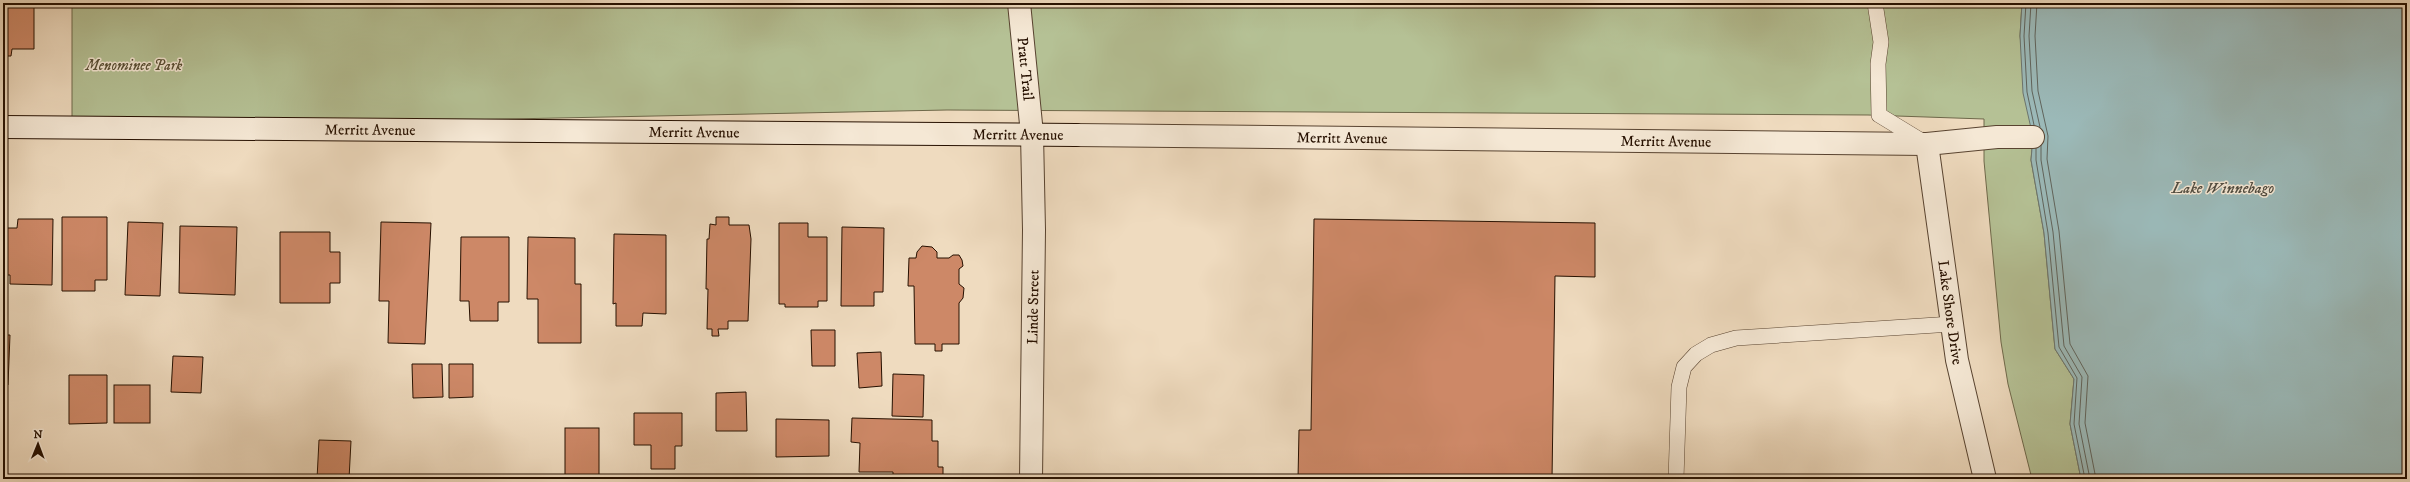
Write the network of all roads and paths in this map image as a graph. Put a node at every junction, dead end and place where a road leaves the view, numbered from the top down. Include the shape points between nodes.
1 (1020, 3) edge
2 (1875, 3) edge
3 (3, 127) edge
4 (1032, 134) junction
5 (2033, 138) dead end
6 (1927, 144) junction
7 (1952, 324) junction
8 (1031, 479) edge
9 (1676, 479) edge
10 (1985, 479) edge

1 - 4 street, Pratt Trail
2 - 6 lane via 1881,42 1878,64 1879,115
3 - 4 street, Merritt Avenue
4 - 6 street, Merritt Avenue
4 - 8 street, Linde Street via 1034,230
5 - 6 street, Merritt Avenue via 1997,137
6 - 7 street, Lake Shore Drive
7 - 9 lane via 1736,338 1711,344 1696,354 1684,367 1679,387
7 - 10 street, Lake Shore Drive via 1957,360

